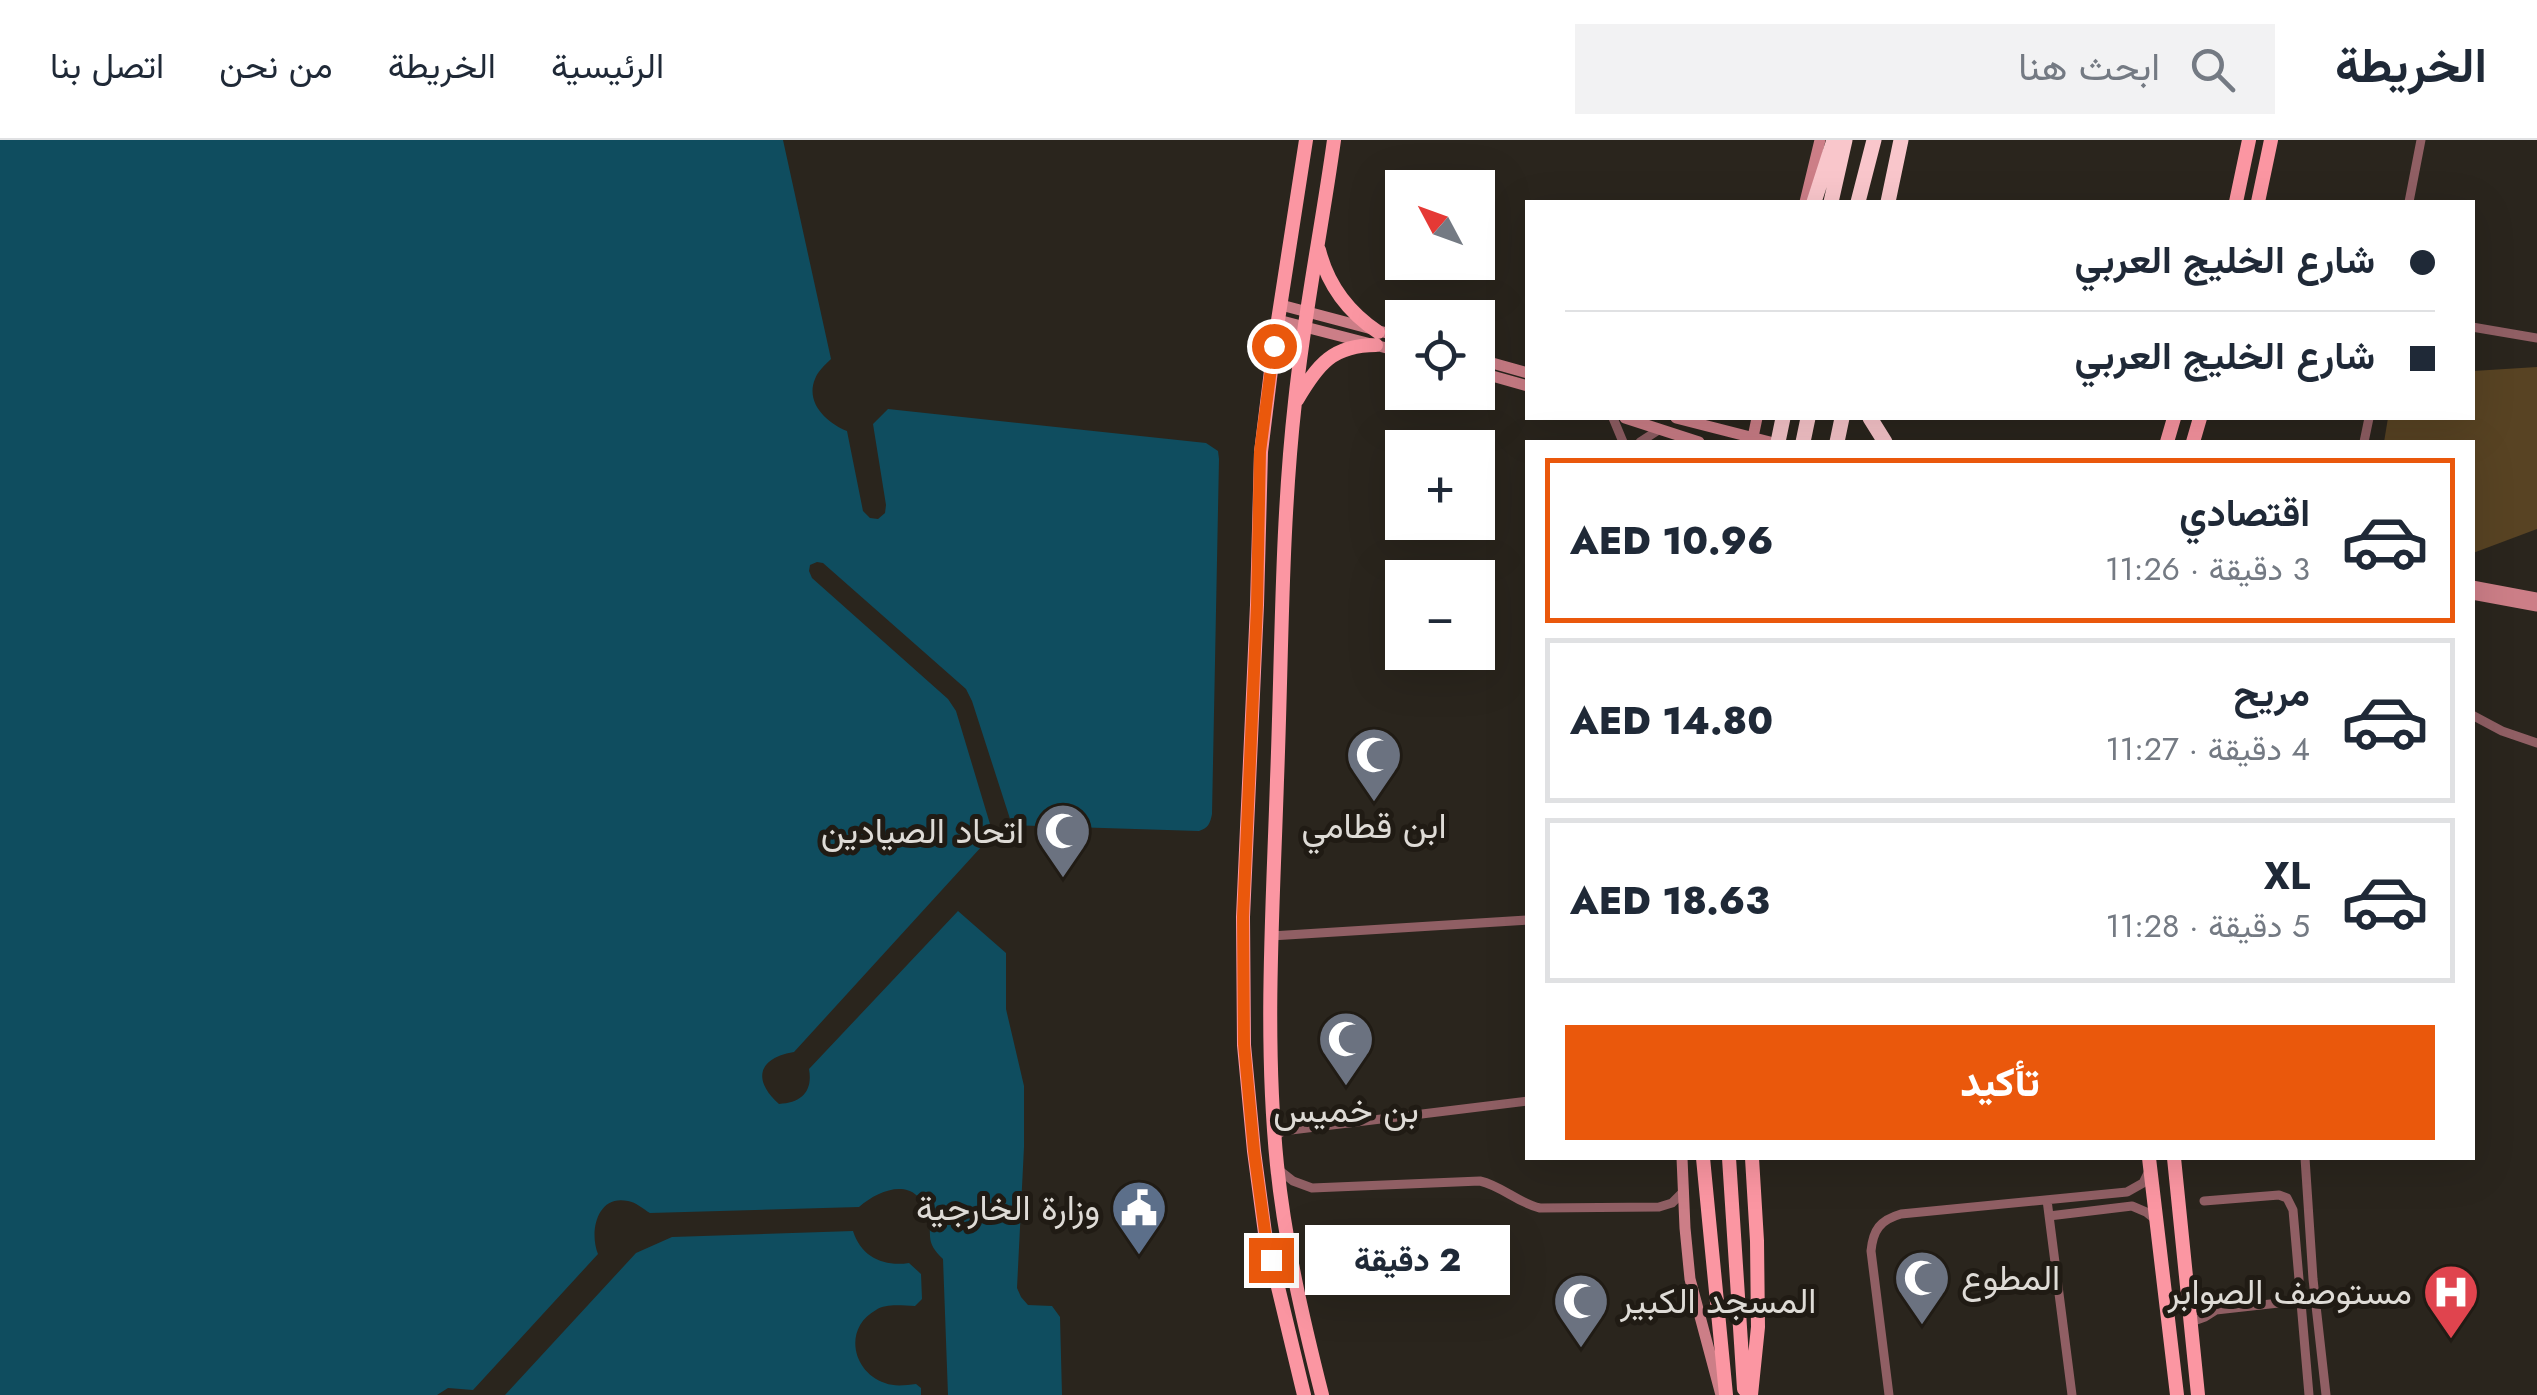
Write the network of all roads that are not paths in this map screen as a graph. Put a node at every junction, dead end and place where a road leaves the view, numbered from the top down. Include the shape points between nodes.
1 (1306, 140) edge
2 (1334, 140) edge
3 (1820, 140) edge
4 (1834, 140) edge
5 (1845, 140) edge
6 (1874, 140) edge
7 (1901, 140) edge
8 (2249, 140) edge
9 (2271, 140) edge
10 (2421, 140) edge
11 (1805, 200) edge
12 (1815, 200) edge
13 (1831, 200) edge
14 (1859, 200) edge
15 (1888, 200) edge
16 (2236, 200) edge
17 (2258, 200) edge
18 (2409, 200) edge
19 (1317, 242) junction
20 (1280, 312) junction
21 (1305, 319) junction
22 (2475, 328) edge
23 (2537, 338) edge
24 (1377, 339) junction
25 (1385, 339) edge
26 (1385, 343) edge
27 (1495, 364) edge
28 (1525, 372) edge
29 (1495, 377) edge
30 (1525, 385) edge
31 (1294, 404) junction
32 (1630, 420) edge
33 (1690, 420) edge
34 (1671, 435) edge
35 (1752, 440) edge
36 (2475, 587) edge
37 (2475, 595) edge
38 (2537, 598) edge
39 (2537, 606) edge
40 (2475, 717) edge
41 (2537, 743) edge
42 (1525, 920) edge
43 (1271, 936) junction
44 (1525, 1101) edge
45 (1275, 1137) junction
46 (1682, 1160) edge
47 (1703, 1160) edge
48 (1728, 1160) edge
49 (1752, 1160) edge
50 (2174, 1160) edge
51 (2305, 1160) edge
52 (2150, 1162) edge
53 (1277, 1168) junction
54 (1684, 1191) junction
55 (2047, 1200) junction
56 (2204, 1201) dead end
57 (2049, 1216) junction
58 (2158, 1222) junction
59 (2188, 1294) junction
60 (2315, 1300) junction
61 (2300, 1301) junction
62 (2168, 1308) junction
63 (2216, 1310) junction
64 (2191, 1329) junction
65 (2172, 1340) junction
66 (1304, 1395) edge
67 (1322, 1395) edge
68 (1724, 1395) edge
69 (1748, 1395) edge
70 (1889, 1395) edge
71 (2072, 1395) edge
72 (2177, 1395) edge
73 (2198, 1395) edge
74 (2309, 1395) edge
75 (2326, 1395) edge

1 - 20 main road
2 - 19 main road
3 - 11 main road
4 - 12 highway
5 - 13 highway
6 - 14 highway
7 - 15 highway
8 - 16 main road
9 - 17 main road
10 - 18 street
19 - 21 main road
19 - 24 main road via 1341,299
20 - 21 main road
20 - 66 main road via 1260,452 1244,1044 1265,1232
21 - 24 main road
21 - 31 main road
22 - 23 street
24 - 25 main road
24 - 26 main road
24 - 31 main road via 1330,358
27 - 28 main road
29 - 30 main road
31 - 43 main road
32 - 34 main road
33 - 35 main road
36 - 38 main road
37 - 39 main road
40 - 41 street
42 - 43 street
43 - 45 main road
44 - 45 street
45 - 53 main road
46 - 54 main road
47 - 68 main road
48 - 69 main road
49 - 69 main road via 1758,1327
50 - 59 main road
51 - 60 street
52 - 55 street via 2143,1183 2127,1192
52 - 58 main road
53 - 54 street via 1312,1188 1480,1181 1540,1208 1660,1207
53 - 67 main road
54 - 68 main road via 1692,1289
55 - 57 street
55 - 70 street via 1901,1214 1877,1228 1871,1251
56 - 61 street via 2287,1198
57 - 58 street via 2132,1206
57 - 71 street
58 - 62 main road
59 - 63 street
59 - 64 main road
60 - 61 street
60 - 75 street
61 - 63 street
61 - 74 street
62 - 64 main road
62 - 65 main road
63 - 64 street
64 - 65 main road
64 - 73 main road
65 - 72 main road

